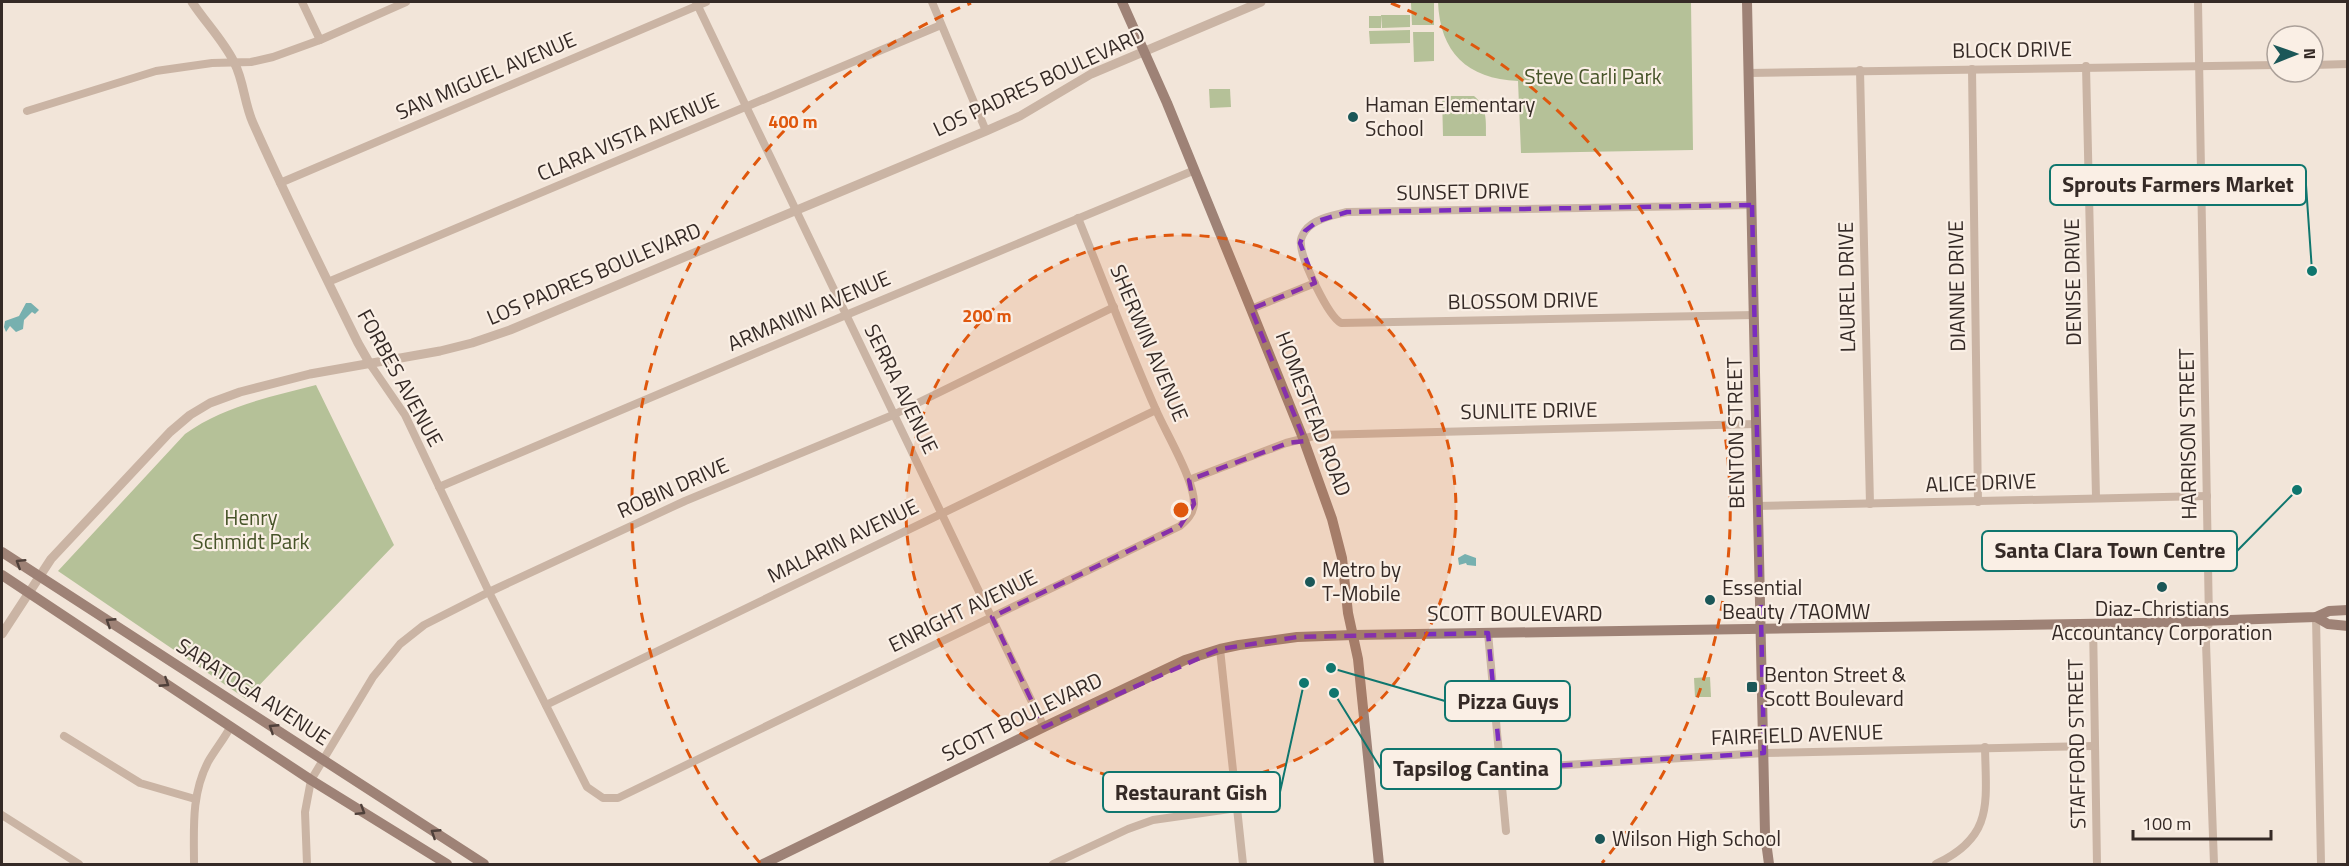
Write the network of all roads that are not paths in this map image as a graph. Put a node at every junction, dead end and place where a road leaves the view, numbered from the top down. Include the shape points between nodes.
1 (192, 2) edge
2 (302, 2) edge
3 (406, 2) edge
4 (706, 2) edge
5 (932, 2) edge
6 (1122, 2) edge
7 (1261, 2) edge
8 (1747, 2) edge
9 (2198, 2) edge
10 (696, 3) edge
11 (941, 25) junction
12 (320, 40) junction
13 (1143, 51) junction
14 (234, 62) junction
15 (2348, 64) edge
16 (2199, 65) junction
17 (2265, 65) edge
18 (2325, 65) edge
19 (2086, 66) junction
20 (1972, 69) junction
21 (1860, 70) junction
22 (1748, 72) junction
23 (745, 107) junction
24 (27, 111) dead end
25 (986, 131) junction
26 (1195, 170) junction
27 (280, 183) junction
28 (1752, 205) junction
29 (795, 210) junction
30 (1078, 218) junction
31 (328, 282) junction
32 (1315, 283) junction
33 (1114, 307) junction
34 (1251, 309) junction
35 (846, 315) junction
36 (1754, 315) junction
37 (370, 364) junction
38 (1156, 411) junction
39 (892, 415) junction
40 (1756, 424) junction
41 (1303, 438) junction
42 (1189, 480) junction
43 (439, 487) junction
44 (2207, 496) junction
45 (2096, 497) junction
46 (1978, 502) junction
47 (1870, 504) junction
48 (1757, 506) junction
49 (942, 513) junction
50 (2, 552) edge
51 (2, 575) edge
52 (39, 575) junction
53 (489, 592) junction
54 (29, 593) junction
55 (2348, 610) edge
56 (992, 617) junction
57 (2316, 617) junction
58 (2209, 621) junction
59 (2093, 623) junction
60 (2348, 626) edge
61 (1760, 629) junction
62 (1488, 633) junction
63 (2, 634) edge
64 (1353, 635) junction
65 (1220, 649) junction
66 (546, 705) junction
67 (231, 726) junction
68 (1044, 727) junction
69 (64, 736) dead end
70 (2094, 746) junction
71 (1985, 747) junction
72 (1764, 753) junction
73 (322, 760) junction
74 (1501, 769) junction
75 (311, 780) junction
76 (603, 798) joint
77 (195, 799) junction
78 (1237, 808) junction
79 (2, 815) edge
80 (1506, 831) dead end
81 (79, 864) edge
82 (194, 864) edge
83 (307, 864) edge
84 (447, 864) edge
85 (484, 864) edge
86 (763, 864) edge
87 (1053, 864) edge
88 (1243, 864) edge
89 (1379, 864) edge
90 (1769, 864) edge
91 (1936, 864) edge
92 (2097, 864) edge
93 (2214, 864) edge
94 (2321, 864) edge

1 - 14 street, FORBES AVENUE
2 - 12 street
3 - 12 street
4 - 10 street, SAN MIGUEL AVENUE
5 - 11 street
6 - 13 main road, HOMESTEAD ROAD
7 - 13 street, LOS PADRES BOULEVARD
8 - 22 main road, BENTON STREET
9 - 16 street, HARRISON STREET
10 - 23 street, SERRA AVENUE
10 - 27 street, SAN MIGUEL AVENUE
11 - 23 street, CLARA VISTA AVENUE
11 - 25 street
12 - 14 street via 273,57
13 - 25 street, LOS PADRES BOULEVARD via 1091,74 1020,116
13 - 26 main road, HOMESTEAD ROAD
14 - 24 street via 156,71
14 - 27 street, FORBES AVENUE via 248,111
15 - 18 street
16 - 17 street, BLOCK DRIVE
16 - 19 street, BLOCK DRIVE
16 - 44 street, HARRISON STREET
19 - 20 street, BLOCK DRIVE
19 - 45 street, DENISE DRIVE
20 - 21 street, BLOCK DRIVE
20 - 46 street, DIANNE DRIVE
21 - 22 street, BLOCK DRIVE
21 - 47 street, LAUREL DRIVE
22 - 28 main road, BENTON STREET
23 - 29 street, SERRA AVENUE
23 - 31 street, CLARA VISTA AVENUE
25 - 29 street, LOS PADRES BOULEVARD
26 - 30 street, ARMANINI AVENUE
26 - 34 main road, HOMESTEAD ROAD
27 - 31 street, FORBES AVENUE
28 - 32 street, SUNSET DRIVE via 1347,212 1318,221 1305,231 1300,243
28 - 36 main road, BENTON STREET
29 - 35 street, SERRA AVENUE
29 - 37 street, LOS PADRES BOULEVARD via 510,330 451,349
30 - 33 street, SHERWIN AVENUE
30 - 35 street, ARMANINI AVENUE
31 - 37 street, FORBES AVENUE
32 - 34 street
32 - 36 street, BLOSSOM DRIVE via 1330,314 1341,323
33 - 38 street, SHERWIN AVENUE
33 - 39 street, ROBIN DRIVE
34 - 41 main road, HOMESTEAD ROAD
35 - 39 street, SERRA AVENUE
35 - 43 street, ARMANINI AVENUE
36 - 40 main road, BENTON STREET
37 - 43 street, FORBES AVENUE via 405,415
37 - 52 street, LOS PADRES BOULEVARD via 291,378 240,392 200,409 152,450
38 - 42 street, SHERWIN AVENUE
38 - 49 street, MALARIN AVENUE
39 - 49 street, SERRA AVENUE
39 - 53 street, ROBIN DRIVE via 686,501
40 - 41 street, SUNLITE DRIVE via 1332,434
40 - 48 main road, BENTON STREET
41 - 42 street
41 - 64 main road, HOMESTEAD ROAD via 1335,529
42 - 56 street, ENRIGHT AVENUE via 1194,504 1192,514 1180,526
43 - 53 street, FORBES AVENUE
44 - 45 street, ALICE DRIVE
44 - 58 street, HARRISON STREET
45 - 46 street, ALICE DRIVE
46 - 47 street, ALICE DRIVE
47 - 48 street, ALICE DRIVE
48 - 61 main road, BENTON STREET
49 - 56 street, SERRA AVENUE
49 - 66 street, MALARIN AVENUE
52 -> 50 main road, SARATOGA AVENUE
51 - 54 main road, SARATOGA AVENUE
52 - 54 street, LOS PADRES BOULEVARD
73 -> 52 main road, SARATOGA AVENUE
53 - 66 street, FORBES AVENUE
53 - 73 street, ROBIN DRIVE via 424,625 400,644 373,677
54 - 63 street, LOS PADRES BOULEVARD
54 -> 67 main road, SARATOGA AVENUE
55 - 57 main road, SCOTT BOULEVARD via 2329,611
56 - 68 street, SERRA AVENUE
56 - 76 street, ENRIGHT AVENUE via 618,798
57 - 58 main road, SCOTT BOULEVARD
57 - 60 main road, SCOTT BOULEVARD via 2328,624
57 - 94 street
58 - 59 main road, SCOTT BOULEVARD
58 - 93 street, HARRISON STREET via 2206,643
59 - 61 main road, SCOTT BOULEVARD
59 - 70 street, STAFFORD STREET
61 - 62 main road, SCOTT BOULEVARD
61 - 72 main road, BENTON STREET
62 - 64 main road, SCOTT BOULEVARD
62 - 74 street
64 - 65 main road, SCOTT BOULEVARD via 1284,638
64 - 89 main road, HOMESTEAD ROAD
65 - 68 main road, SCOTT BOULEVARD via 1185,660
65 - 78 street
66 - 76 street, FORBES AVENUE via 587,787
67 - 75 main road, SARATOGA AVENUE
67 - 77 street via 208,762
68 - 86 main road, SCOTT BOULEVARD
69 - 77 street via 140,783
70 - 71 street, FAIRFIELD AVENUE
70 - 92 street, STAFFORD STREET
71 - 72 street, FAIRFIELD AVENUE
71 - 91 street via 1986,802 1981,823 1965,848
72 - 74 street, FAIRFIELD AVENUE
72 - 90 main road, BENTON STREET
73 - 75 street, ROBIN DRIVE
85 -> 73 main road, SARATOGA AVENUE
74 - 80 street
75 - 83 street, ROBIN DRIVE via 306,812
75 -> 84 main road, SARATOGA AVENUE
77 - 82 street
78 - 87 street via 1153,820
78 - 88 street
79 - 81 street

